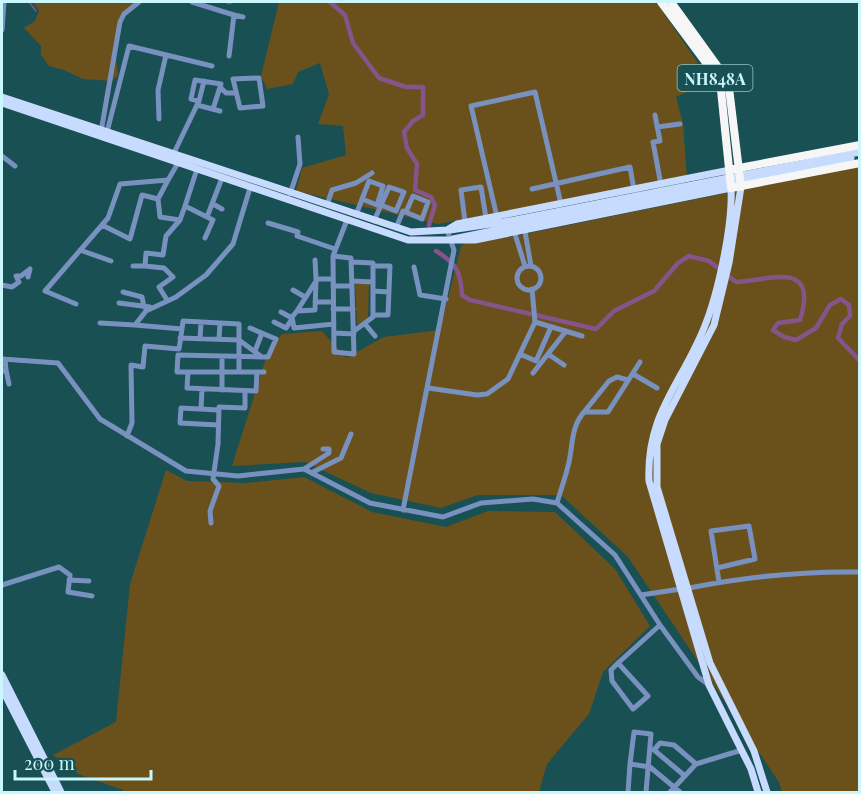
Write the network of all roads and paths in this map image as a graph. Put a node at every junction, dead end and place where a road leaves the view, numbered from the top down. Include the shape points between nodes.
1 (4, 2) edge
2 (139, 2) edge
3 (192, 2) edge
4 (661, 2) edge
5 (671, 2) edge
6 (234, 15) junction
7 (243, 17) dead end
8 (2, 30) edge
9 (166, 56) junction
10 (229, 56) dead end
11 (212, 66) dead end
12 (221, 88) junction
13 (236, 93) junction
14 (2, 97) edge
15 (198, 103) junction
16 (2, 104) edge
17 (213, 109) junction
18 (220, 111) dead end
19 (655, 115) dead end
20 (159, 119) dead end
21 (680, 124) dead end
22 (657, 127) junction
23 (100, 131) junction
24 (298, 137) dead end
25 (860, 145) edge
26 (860, 154) edge
27 (173, 155) junction
28 (2, 156) edge
29 (178, 163) junction
30 (860, 163) edge
31 (15, 166) dead end
32 (739, 168) junction
33 (197, 169) junction
34 (730, 170) junction
35 (372, 172) dead end
36 (222, 178) junction
37 (168, 180) junction
38 (556, 183) junction
39 (661, 185) junction
40 (741, 187) junction
41 (250, 188) junction
42 (732, 188) junction
43 (532, 189) dead end
44 (634, 190) junction
45 (291, 194) junction
46 (158, 199) junction
47 (362, 200) junction
48 (213, 204) junction
49 (561, 204) junction
50 (327, 205) junction
51 (381, 205) junction
52 (185, 206) junction
53 (222, 209) dead end
54 (406, 212) junction
55 (522, 212) junction
56 (512, 213) junction
57 (351, 216) junction
58 (207, 217) junction
59 (497, 217) junction
60 (486, 218) junction
61 (180, 220) junction
62 (374, 221) junction
63 (465, 222) junction
64 (268, 223) dead end
65 (102, 225) junction
66 (396, 228) junction
67 (447, 231) junction
68 (524, 231) junction
69 (515, 233) junction
70 (205, 238) dead end
71 (451, 240) junction
72 (80, 250) junction
73 (334, 253) junction
74 (163, 255) junction
75 (315, 260) dead end
76 (111, 261) dead end
77 (352, 262) junction
78 (133, 266) dead end
79 (145, 266) junction
80 (373, 266) junction
81 (528, 266) junction
82 (414, 267) dead end
83 (162, 268) junction
84 (28, 277) dead end
85 (333, 279) junction
86 (316, 280) junction
87 (373, 282) junction
88 (721, 283) junction
89 (352, 284) junction
90 (2, 285) edge
91 (333, 286) junction
92 (532, 289) junction
93 (293, 290) dead end
94 (373, 291) junction
95 (123, 292) dead end
96 (389, 292) junction
97 (305, 297) junction
98 (446, 298) junction
99 (167, 300) junction
100 (315, 302) junction
101 (333, 302) junction
102 (119, 303) dead end
103 (76, 304) dead end
104 (148, 307) junction
105 (333, 309) junction
106 (353, 309) junction
107 (315, 310) junction
108 (297, 311) junction
109 (281, 312) dead end
110 (373, 315) junction
111 (292, 318) junction
112 (100, 322) dead end
113 (201, 322) junction
114 (274, 322) dead end
115 (535, 322) junction
116 (220, 323) junction
117 (334, 324) junction
118 (365, 324) junction
119 (135, 325) junction
120 (315, 326) junction
121 (283, 327) junction
122 (551, 327) junction
123 (250, 328) dead end
124 (182, 329) junction
125 (566, 331) junction
126 (262, 333) junction
127 (334, 333) junction
128 (354, 333) junction
129 (375, 336) dead end
130 (582, 336) dead end
131 (180, 338) junction
132 (200, 339) junction
133 (219, 339) junction
134 (276, 339) junction
135 (239, 340) junction
136 (255, 351) junction
137 (178, 352) junction
138 (520, 354) junction
139 (548, 354) junction
140 (222, 356) junction
141 (239, 357) junction
142 (262, 357) junction
143 (3, 359) edge
144 (538, 362) junction
145 (640, 362) dead end
146 (564, 365) dead end
147 (4, 370) edge
148 (188, 372) junction
149 (222, 372) junction
150 (239, 372) junction
151 (257, 372) junction
152 (264, 372) dead end
153 (533, 373) dead end
154 (633, 374) junction
155 (628, 380) junction
156 (9, 384) dead end
157 (428, 387) junction
158 (657, 388) dead end
159 (202, 389) junction
160 (222, 390) junction
161 (245, 393) dead end
162 (201, 409) junction
163 (218, 410) junction
164 (584, 412) junction
165 (218, 425) junction
166 (351, 434) dead end
167 (127, 436) junction
168 (336, 450) dead end
169 (304, 469) junction
170 (214, 473) junction
171 (311, 473) junction
172 (557, 503) junction
173 (403, 510) junction
174 (212, 523) dead end
175 (717, 568) junction
176 (860, 572) edge
177 (69, 580) junction
178 (89, 581) dead end
179 (719, 582) junction
180 (2, 585) edge
181 (685, 589) junction
182 (92, 596) dead end
183 (641, 596) junction
184 (660, 626) junction
185 (618, 663) junction
186 (2, 675) edge
187 (709, 685) junction
188 (2, 688) edge
189 (652, 749) junction
190 (742, 750) junction
191 (630, 764) junction
192 (696, 764) junction
193 (648, 766) junction
194 (685, 776) junction
195 (672, 790) edge
196 (55, 792) edge
197 (61, 792) edge
198 (628, 792) edge
199 (646, 792) edge
200 (680, 792) edge
201 (758, 792) edge
202 (768, 792) edge

1 - 8 street
2 - 23 street via 120,22
3 - 6 street
4 - 34 highway, NH848A via 710,68 721,90
5 - 32 highway, NH848A via 729,88
6 - 7 street
6 - 10 street
9 - 11 street
9 - 20 street via 158,90
9 - 23 street via 129,46
12 - 13 street via 226,93
12 - 15 street via 221,84 195,80 191,99
12 - 17 street
13 - 13 street via 233,79 260,78 263,106 240,108
14 - 23 main road
15 - 17 street
15 - 27 street
16 - 23 main road
17 - 18 street
19 - 22 street
21 - 22 street
22 - 39 street via 660,141 653,142
23 - 27 main road
23 - 29 main road
24 - 45 street via 300,164
25 - 32 highway
26 - 67 main road
26 - 71 main road
27 - 45 main road
28 - 31 street
29 - 33 main road
29 - 37 street
30 - 40 highway
32 - 34 highway
32 - 40 highway
33 - 36 main road
33 - 52 street
34 - 39 main road
34 - 42 highway
35 - 50 street via 356,183 332,190
36 - 41 main road
36 - 48 street
37 - 46 street
37 - 65 street via 120,184
38 - 43 street
38 - 44 street via 586,180 630,167
38 - 49 street
38 - 59 street via 535,92 471,106
39 - 44 main road
40 - 42 highway
40 - 88 main road via 729,263
41 - 57 main road
41 - 99 street via 233,244 206,275
42 - 68 main road
42 - 88 main road
44 - 49 main road
45 - 50 main road
46 - 61 street via 160,217
46 - 65 street via 142,195 130,239
47 - 47 street via 369,182 383,186 376,205
47 - 57 street
48 - 53 street
48 - 58 street
49 - 55 main road
50 - 57 main road
51 - 51 street via 389,187 404,192 396,211
51 - 62 street
52 - 58 street
52 - 61 street
54 - 54 street via 413,196 428,202 422,219
54 - 66 street via 403,211
55 - 56 main road
55 - 68 street
56 - 59 main road
56 - 69 street
57 - 62 main road
57 - 71 main road via 408,240
57 - 73 street
58 - 70 street via 213,220
59 - 60 main road
60 - 63 main road
60 - 63 street via 481,187 461,190
61 - 74 street via 166,236
62 - 66 main road
63 - 67 main road
64 - 73 street via 298,232 297,236
65 - 72 street
66 - 67 main road
67 - 71 street
68 - 69 main road
68 - 81 street
69 - 71 main road
69 - 81 street
71 - 98 street via 454,250
72 - 76 street
72 - 103 street via 45,291
73 - 77 street via 351,258
73 - 85 street
74 - 79 street via 146,253
74 - 83 street
75 - 86 street
77 - 80 street
77 - 89 street
78 - 79 street
79 - 83 street
80 - 87 street
80 - 96 street via 390,266
81 - 92 street via 539,271 541,278
81 - 92 street via 519,272 519,283
82 - 98 street via 420,295
83 - 99 street via 173,277 159,287
84 - 90 street via 30,269 16,276 19,282 12,287
85 - 86 street
85 - 91 street
86 - 97 street
86 - 100 street
87 - 89 street
87 - 94 street
88 - 181 main road via 714,325 665,420 657,444 657,487
89 - 91 street
89 - 106 street
91 - 101 street
92 - 115 street
93 - 97 street
94 - 96 street
94 - 110 street
95 - 104 street via 142,297
96 - 110 street via 388,315
97 - 108 street
98 - 157 street
99 - 104 street
100 - 101 street
100 - 107 street
101 - 105 street
102 - 104 street
104 - 119 street
105 - 106 street
105 - 117 street
106 - 128 street
107 - 108 street
107 - 120 street
108 - 111 street
109 - 111 street
110 - 118 street
111 - 120 street via 294,328
111 - 121 street
112 - 119 street
113 - 116 street
113 - 124 street via 183,321
113 - 132 street
114 - 121 street
115 - 122 street
115 - 138 street
116 - 133 street
116 - 135 street via 239,324
117 - 120 street
117 - 127 street
118 - 128 street
118 - 129 street
119 - 124 street
121 - 134 street
122 - 125 street
122 - 144 street
123 - 126 street
124 - 131 street
125 - 130 street
125 - 139 street
126 - 134 street
126 - 136 street
127 - 128 street
127 - 128 street via 334,352 354,354
131 - 132 street
131 - 137 street
132 - 133 street
133 - 135 street
134 - 142 street via 268,357
135 - 136 street
135 - 141 street
136 - 142 street
137 - 140 street
137 - 148 street via 177,372
137 - 167 street via 145,346 143,367 130,365 132,423
138 - 144 street
138 - 157 street via 508,379 487,394 465,395
139 - 144 street
139 - 146 street
140 - 141 street
140 - 149 street
141 - 142 street
141 - 150 street
143 - 147 street
143 - 167 street via 58,363 99,419
144 - 153 street
145 - 154 street
147 - 156 street
148 - 149 street
148 - 159 street via 187,388
149 - 150 street
149 - 160 street
150 - 151 street
151 - 152 street
151 - 160 street via 256,391
154 - 155 street
154 - 158 street
155 - 164 street via 617,377 609,381
155 - 164 street via 608,412
157 - 173 street
159 - 160 street
159 - 162 street
161 - 163 street via 245,408
162 - 163 street
162 - 165 street via 181,408 180,427
163 - 165 street
164 - 172 street via 572,435 570,460
165 - 170 street
166 - 171 street via 341,458
167 - 170 street via 186,471
168 - 169 street via 326,449 326,455
169 - 170 street via 238,476
169 - 171 street
170 - 174 street via 214,483 219,486 210,510
171 - 173 street via 370,503
172 - 173 street via 533,499 481,503 443,517
172 - 183 street via 615,555
175 - 175 street via 711,531 749,526 755,559
175 - 179 street
176 - 179 street
177 - 178 street
177 - 180 street via 59,567
177 - 182 street via 68,592
179 - 181 street
181 - 183 street
181 - 187 main road
181 - 202 main road via 710,663 754,752
183 - 184 street
184 - 185 street
184 - 187 street via 698,677
185 - 185 street via 648,696 633,709 612,681 610,670
186 - 197 main road
187 - 190 main road
188 - 196 main road
189 - 191 street via 651,734 634,732
189 - 192 street via 668,743
189 - 193 street
189 - 194 street
190 - 192 street
190 - 201 main road
191 - 193 street
191 - 198 street
192 - 194 street
193 - 195 street
193 - 199 street
194 - 195 street
195 - 200 street

